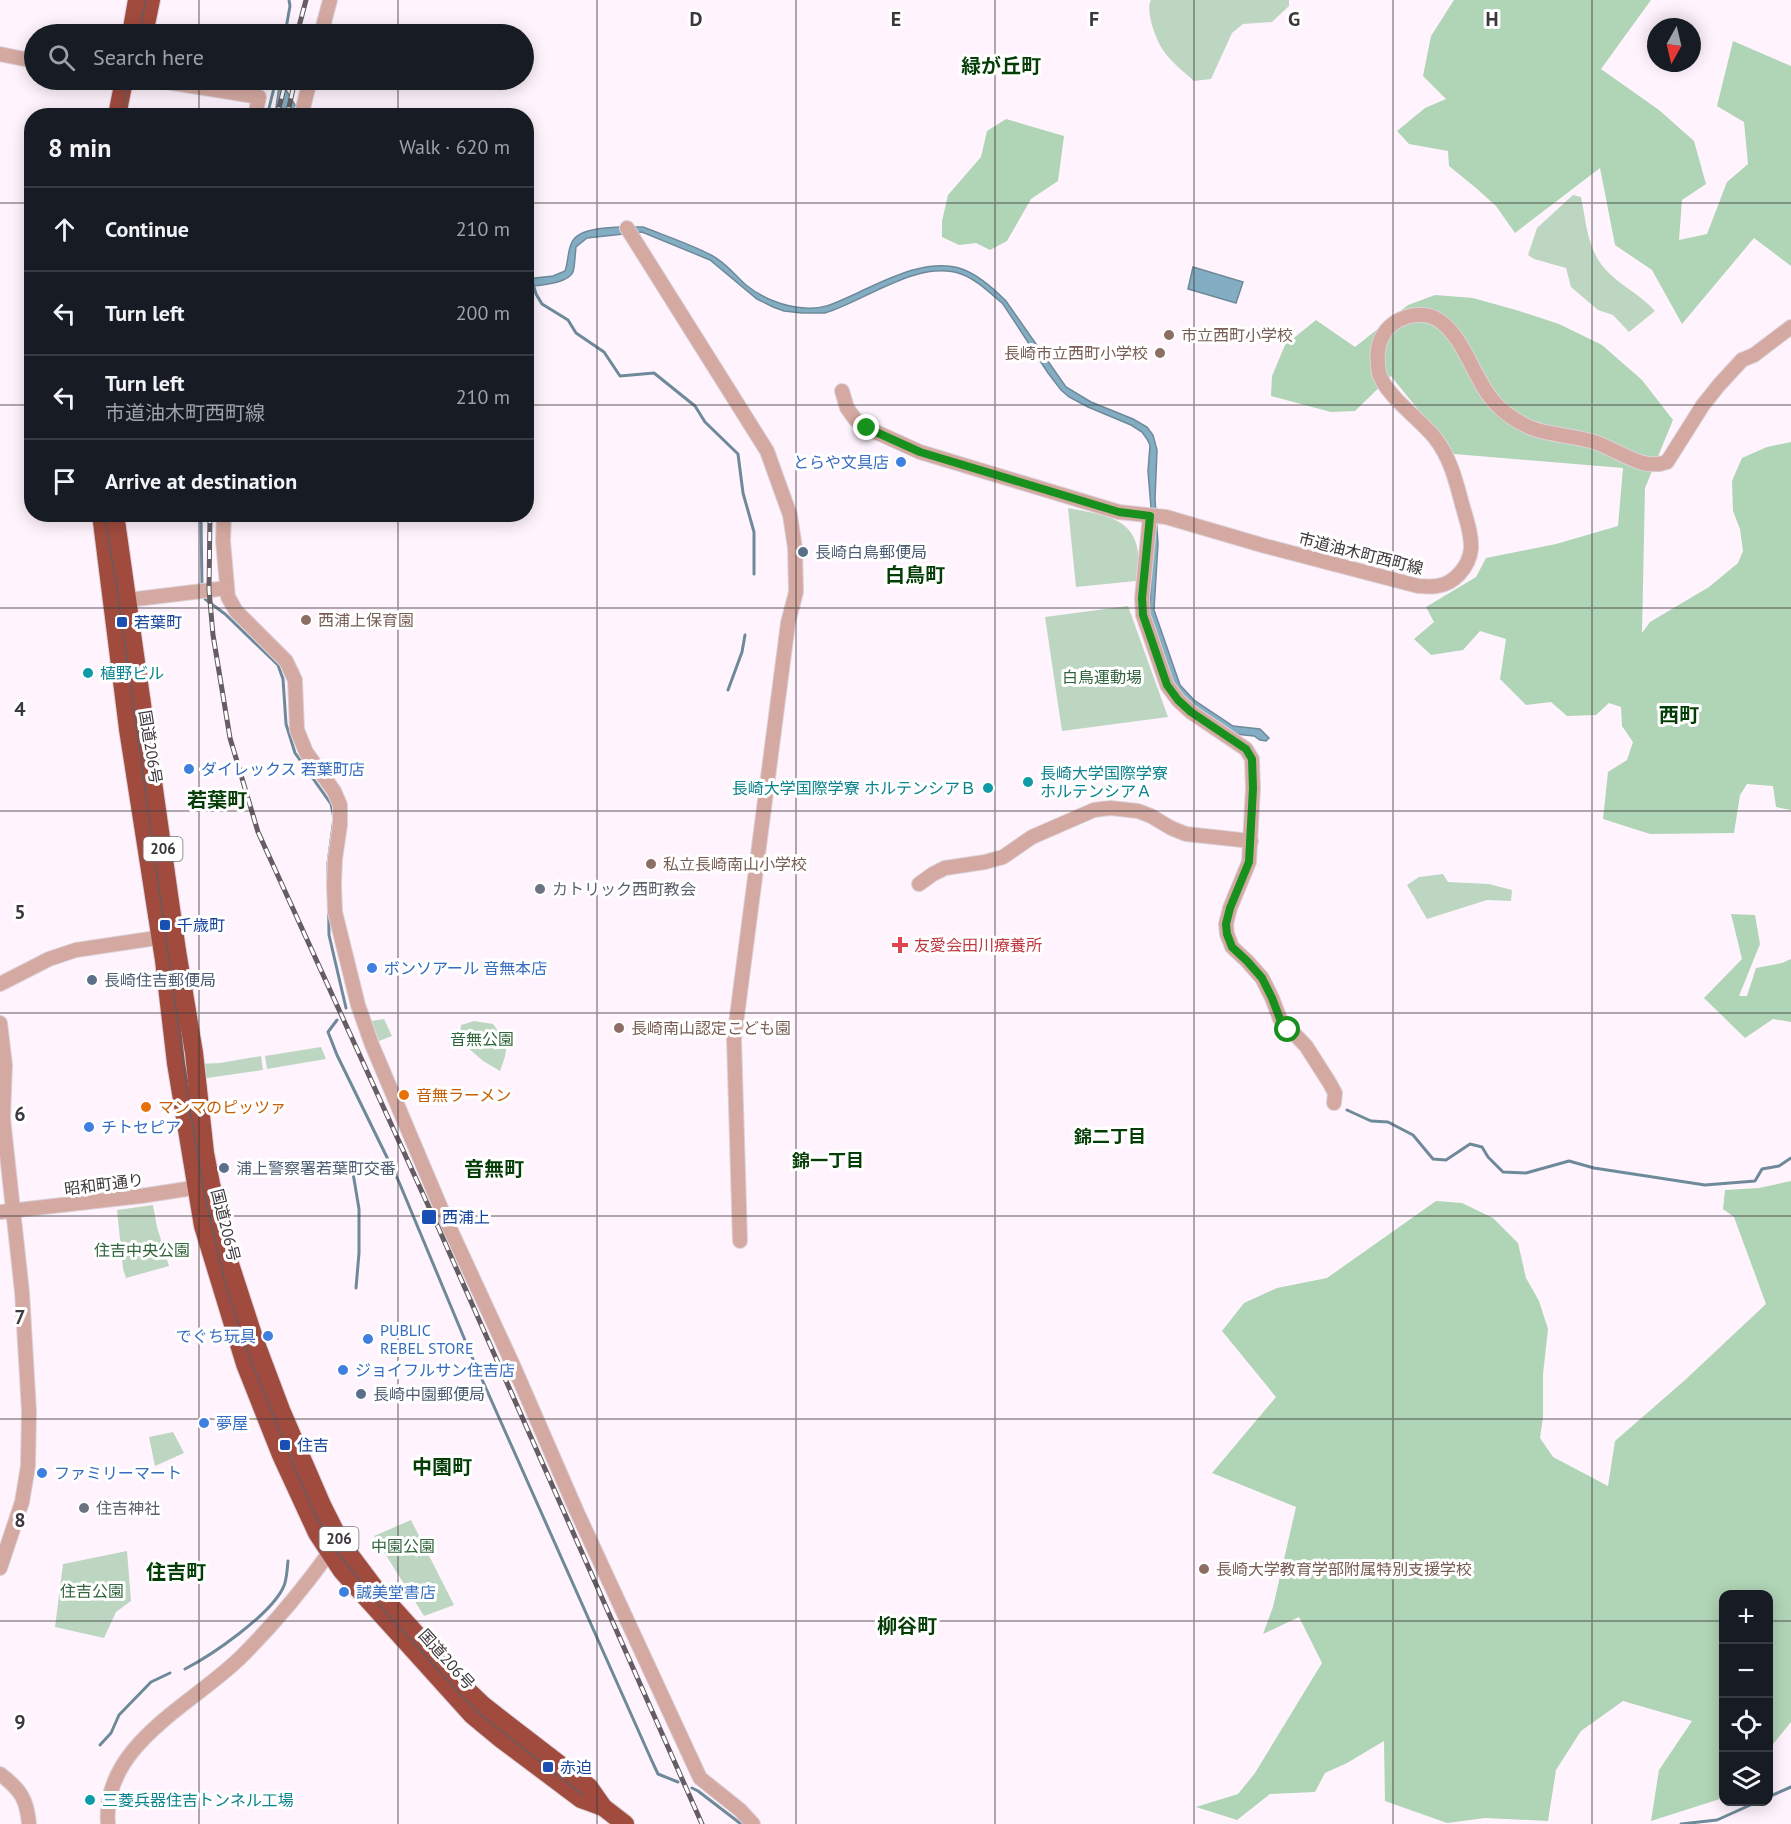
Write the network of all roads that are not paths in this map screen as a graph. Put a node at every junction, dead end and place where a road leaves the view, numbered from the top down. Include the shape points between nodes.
1 (137, 0) edge
2 (151, 0) edge
3 (330, 0) edge
4 (133, 24) edge
5 (146, 24) edge
6 (324, 24) edge
7 (0, 54) edge
8 (24, 59) edge
9 (122, 90) edge
10 (134, 90) edge
11 (216, 90) edge
12 (308, 90) edge
13 (119, 108) edge
14 (131, 108) edge
15 (257, 108) edge
16 (303, 108) edge
17 (627, 228) dead end
18 (1791, 327) edge
19 (842, 391) dead end
20 (1150, 516) junction
21 (102, 522) edge
22 (116, 522) edge
23 (224, 522) edge
24 (227, 588) junction
25 (128, 600) junction
26 (1251, 841) junction
27 (919, 884) dead end
28 (167, 937) junction
29 (0, 984) edge
30 (0, 1023) edge
31 (1334, 1103) dead end
32 (204, 1186) junction
33 (7, 1211) edge
34 (740, 1241) dead end
35 (329, 1553) junction
36 (0, 1568) edge
37 (0, 1774) edge
38 (603, 1807) junction
39 (29, 1824) edge
40 (108, 1824) edge
41 (625, 1824) edge
42 (753, 1824) edge

1 - 4 highway
2 - 5 highway
3 - 6 street
7 - 8 street
9 - 13 highway
10 - 14 highway
11 - 15 street via 260,97
12 - 16 street
17 - 34 street via 767,451 790,515 795,548 796,592 734,1040
18 - 20 street, 市道油木町西町線 via 1742,360 1703,405 1667,462 1657,466 1593,441 1531,429 1494,402 1453,333 1439,320 1422,315 1405,317 1392,325 1378,350 1381,378 1435,438 1448,459 1469,534 1471,549 1464,568 1452,581 1437,586 1418,586 1166,517
19 - 20 street, 市道油木町西町線 via 855,419 920,452 1119,512
20 - 26 street via 1143,615 1167,685 1178,700 1246,749 1252,759
21 - 28 highway, 国道206号 / 206 via 127,726
22 - 25 highway, 国道206号 / 206
23 - 24 street
24 - 25 street
24 - 42 street via 236,611 286,661 295,680 298,735 340,805 334,884 338,929 372,1045 446,1220 700,1778
25 - 28 highway, 国道206号 / 206
26 - 27 street via 1186,834 1138,811 1094,810 1032,837 1003,857 945,868
26 - 31 street via 1249,862 1230,908 1227,934 1232,947 1262,978 1280,1019 1306,1046 1329,1082 1335,1093
28 - 29 street via 76,950
28 - 32 highway, 国道206号 / 206 via 194,1053 206,1153
30 - 33 street via 5,1065
32 - 33 street, 昭和町通り
32 - 35 highway, 国道206号 / 206 via 203,1226 245,1364 281,1455
32 - 38 highway, 国道206号 / 206 via 217,1206 218,1223 255,1341 281,1410 341,1543 374,1587 463,1686 589,1787
33 - 36 street via 22,1292 29,1411 22,1502
35 - 38 highway, 国道206号 / 206 via 472,1715 581,1799
35 - 40 street via 242,1656 144,1737 110,1791
37 - 39 street via 22,1795
38 - 41 highway, 国道206号 / 206

